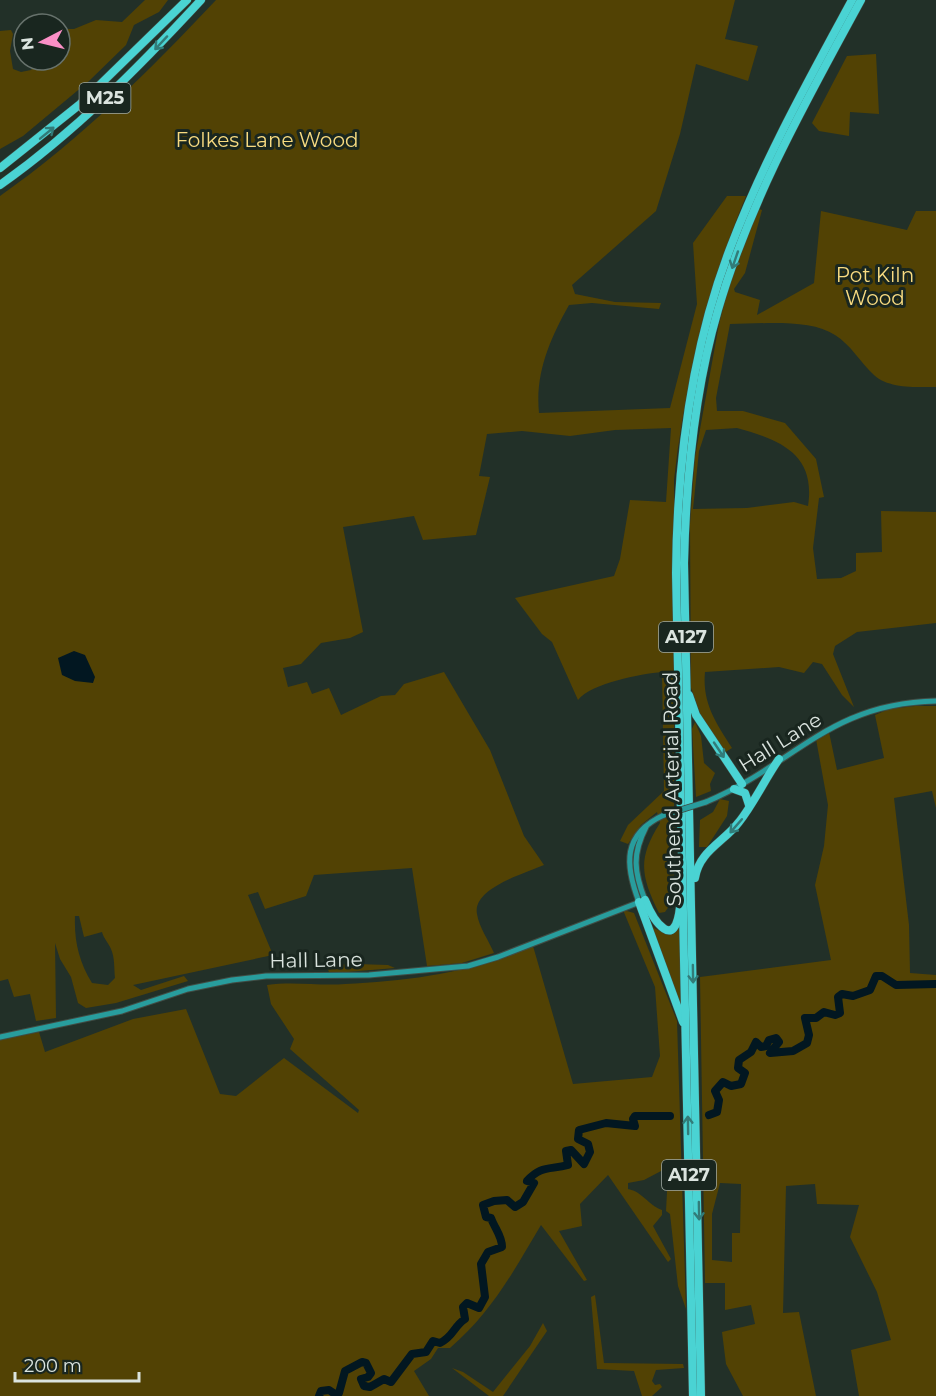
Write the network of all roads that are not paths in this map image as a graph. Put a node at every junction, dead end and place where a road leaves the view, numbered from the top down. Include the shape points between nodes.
1 (187, 0) edge
2 (201, 0) edge
3 (852, 0) edge
4 (861, 0) edge
5 (0, 168) edge
6 (0, 185) edge
7 (687, 684) junction
8 (936, 701) edge
9 (779, 759) junction
10 (738, 786) junction
11 (748, 809) junction
12 (646, 827) junction
13 (683, 859) junction
14 (634, 891) junction
15 (642, 901) junction
16 (692, 905) junction
17 (629, 906) junction
18 (0, 1037) edge
19 (686, 1041) junction
20 (693, 1396) edge
21 (701, 1396) edge

5 -> 1 highway, M25 via 79,105
2 -> 6 highway, M25 via 101,102
3 - 13 highway, Southend Arterial Road / A127 via 773,148 730,248 706,327 688,409 676,544
4 -> 7 highway, Southend Arterial Road / A127 via 769,176 737,252 718,311 695,419 687,483
7 -> 10 highway, A127 via 696,715
7 - 16 highway, Southend Arterial Road / A127
8 - 9 street, Hall Lane via 891,704 860,713
9 - 10 street, Hall Lane
9 - 11 highway, A127
10 - 11 highway, A127 via 748,796
10 - 12 street, Hall Lane, bridge via 706,802 664,815
11 -> 16 highway, A127 via 734,829 700,861
12 - 14 street, Hall Lane via 639,832 629,854
12 - 15 street via 634,863
13 - 15 highway via 680,913 674,927 658,927
13 - 19 highway, Southend Arterial Road / A127
14 - 15 street, Hall Lane
14 - 17 street, Hall Lane
15 - 17 street, Hall Lane
15 - 19 highway
16 -> 21 highway, Southend Arterial Road / A127
17 - 18 street, Hall Lane via 468,966 369,975 232,980 188,989 122,1011
20 -> 19 highway, Southend Arterial Road / A127

